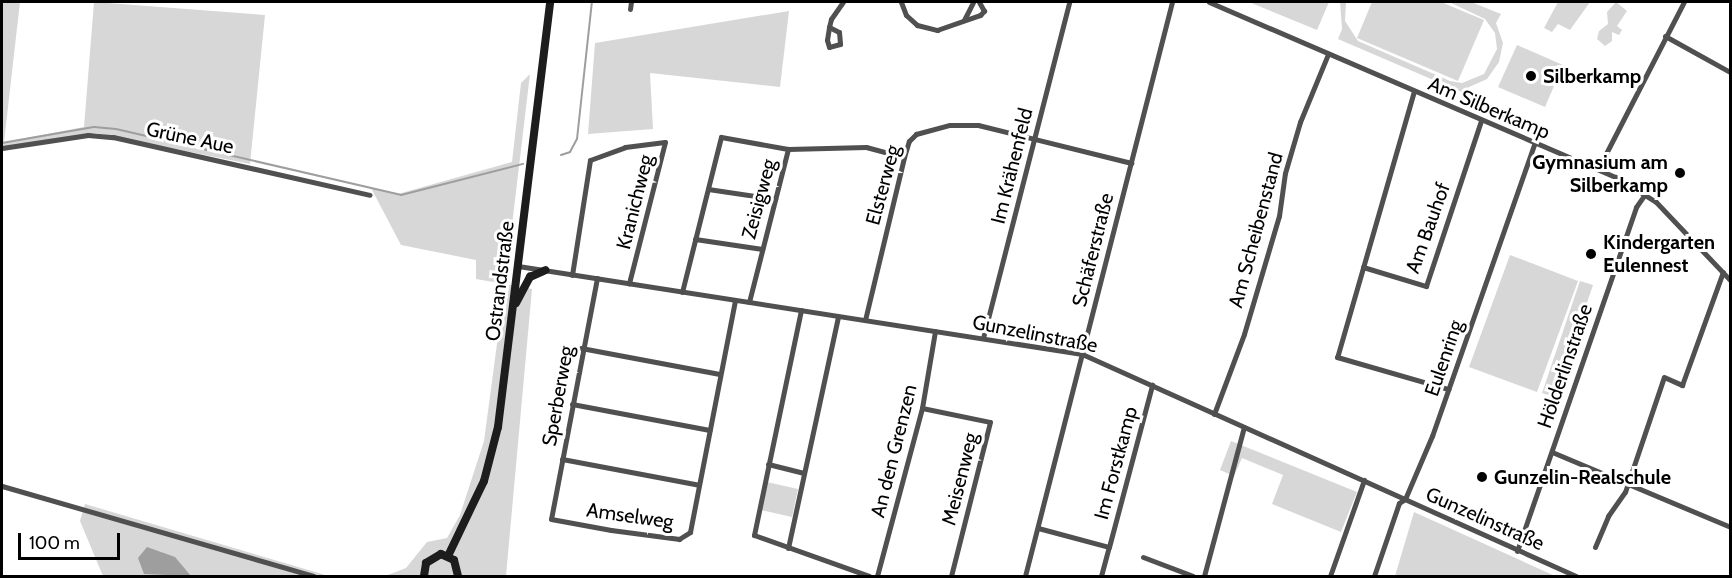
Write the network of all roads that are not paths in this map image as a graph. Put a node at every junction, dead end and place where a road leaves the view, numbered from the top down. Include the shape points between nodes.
1 (550, 2) edge
2 (631, 2) edge
3 (843, 2) edge
4 (901, 2) edge
5 (973, 2) edge
6 (979, 2) edge
7 (1069, 2) edge
8 (1172, 2) edge
9 (1209, 2) edge
10 (1684, 2) edge
11 (630, 9) dead end
12 (964, 20) junction
13 (829, 27) dead end
14 (1665, 36) junction
15 (1328, 54) junction
16 (1731, 72) edge
17 (1414, 91) junction
18 (1481, 121) junction
19 (1035, 138) junction
20 (1534, 144) junction
21 (2, 148) edge
22 (788, 149) junction
23 (904, 156) junction
24 (1131, 163) junction
25 (1598, 169) junction
26 (708, 189) junction
27 (1645, 194) junction
28 (370, 195) dead end
29 (775, 199) junction
30 (695, 239) junction
31 (762, 249) junction
32 (518, 266) junction
33 (1363, 267) junction
34 (546, 270) junction
35 (1723, 272) junction
36 (572, 274) junction
37 (597, 278) junction
38 (1731, 280) edge
39 (629, 283) junction
40 (682, 292) junction
41 (735, 300) junction
42 (749, 302) junction
43 (513, 307) junction
44 (801, 310) junction
45 (838, 316) junction
46 (865, 320) junction
47 (935, 331) junction
48 (983, 338) junction
49 (581, 348) junction
50 (1082, 354) junction
51 (720, 374) junction
52 (1152, 385) junction
53 (1448, 389) junction
54 (572, 404) junction
55 (922, 408) junction
56 (1214, 414) junction
57 (1244, 428) junction
58 (710, 430) junction
59 (1551, 452) junction
60 (562, 459) junction
61 (768, 464) junction
62 (804, 472) junction
63 (1364, 480) junction
64 (699, 485) junction
65 (1624, 485) junction
66 (2, 486) edge
67 (1405, 499) junction
68 (552, 519) joint
69 (1731, 527) edge
70 (1038, 528) junction
71 (788, 548) junction
72 (1109, 548) junction
73 (1595, 548) dead end
74 (1517, 550) junction
75 (448, 556) junction
76 (1143, 557) dead end
77 (313, 576) edge
78 (424, 576) edge
79 (458, 576) edge
80 (868, 576) edge
81 (877, 576) edge
82 (951, 576) edge
83 (1025, 576) edge
84 (1101, 576) edge
85 (1193, 576) edge
86 (1204, 576) edge
87 (1330, 576) edge
88 (1374, 576) edge
89 (1576, 576) edge

1 - 32 main road, Ostrandstraße
2 - 11 street
3 - 13 street
4 - 12 street via 906,15 927,30
5 - 12 street
6 - 12 street via 984,10
7 - 19 street, Im Krähenfeld
8 - 24 street, Schäferstraße
9 - 15 street, Am Silberkamp
10 - 14 street
14 - 16 street
14 - 25 street
15 - 17 street, Am Silberkamp
15 - 56 street, Am Scheibenstand via 1300,123 1269,248
17 - 18 street, Am Silberkamp
17 - 33 street
18 - 20 street, Am Silberkamp
18 - 33 street, Am Bauhof via 1426,286
19 - 23 street, Elsterweg via 978,125 950,124 916,134
19 - 24 street, Elsterweg
19 - 48 street, Im Krähenfeld
20 - 25 street, Am Silberkamp
20 - 53 street, Eulenring
21 - 28 street, Grüne Aue via 88,135 112,137
22 - 23 street, Zeisigweg via 848,146
22 - 26 street via 721,137
22 - 29 street, Zeisigweg
23 - 46 street, Elsterweg
24 - 50 street, Schäferstraße
25 - 27 street, Am Silberkamp
26 - 29 street
26 - 30 street
27 - 35 street, Am Silberkamp
27 - 59 street, Hölderlinstraße via 1636,207
29 - 31 street, Zeisigweg
30 - 31 street
30 - 40 street
31 - 42 street, Zeisigweg
32 - 34 street, Gunzelinstraße
32 - 43 main road, Ostrandstraße
33 - 53 street via 1337,357
34 - 36 street, Gunzelinstraße
34 - 43 main road via 530,277
35 - 38 street, Am Silberkamp
35 - 65 street via 1682,385 1664,377
36 - 37 street, Gunzelinstraße
36 - 39 street, Kranichweg via 590,160 625,147 665,142
37 - 39 street, Gunzelinstraße
37 - 49 street, Sperberweg
39 - 40 street, Gunzelinstraße
40 - 41 street, Gunzelinstraße
41 - 42 street, Gunzelinstraße
41 - 51 street, Amselweg
42 - 44 street, Gunzelinstraße
43 - 75 main road, Ostrandstraße via 492,457
44 - 45 street, Gunzelinstraße
44 - 61 street
45 - 46 street, Gunzelinstraße
45 - 62 street
46 - 47 street, Gunzelinstraße
47 - 48 street, Gunzelinstraße
47 - 55 street, An den Grenzen
48 - 50 street, Gunzelinstraße
49 - 51 street
49 - 54 street, Sperberweg
50 - 52 street, Gunzelinstraße
50 - 70 street, Schäferstraße
51 - 58 street, Amselweg
52 - 56 street, Gunzelinstraße
52 - 72 street, Im Forstkamp
53 - 67 street, Eulenring
54 - 58 street
54 - 60 street, Sperberweg
55 - 81 street, An den Grenzen
55 - 82 street, Meisenweg via 990,422
56 - 57 street, Gunzelinstraße
57 - 63 street, Gunzelinstraße
57 - 86 street
58 - 64 street, Amselweg
59 - 65 street
59 - 74 street, Hölderlinstraße
60 - 64 street, Amselweg
60 - 68 street, Sperberweg
61 - 62 street
61 - 71 street via 754,535
62 - 71 street
63 - 67 street, Gunzelinstraße
63 - 87 street
64 - 68 street, Amselweg via 690,532 679,539
65 - 69 street
65 - 73 street via 1620,502 1608,516
66 - 77 street
67 - 74 street, Gunzelinstraße
67 - 88 street, Eulenring via 1399,503
70 - 72 street, Im Forstkamp
70 - 83 street, Schäferstraße
71 - 80 street
72 - 84 street, Im Forstkamp
74 - 89 street, Gunzelinstraße
75 - 78 main road via 428,560
75 - 79 main road via 457,564
76 - 85 street

